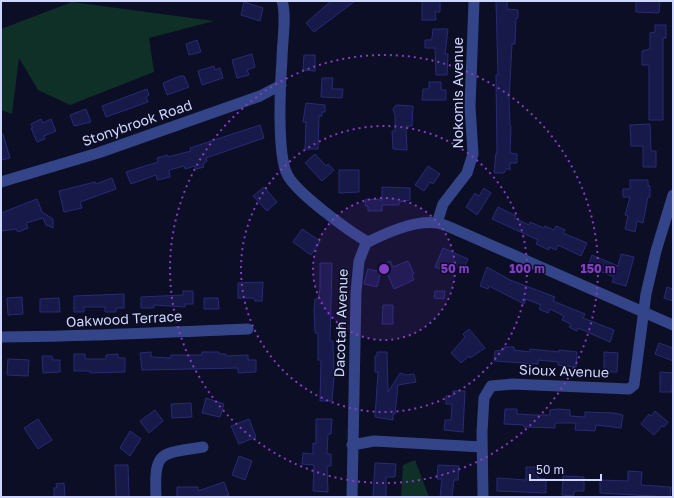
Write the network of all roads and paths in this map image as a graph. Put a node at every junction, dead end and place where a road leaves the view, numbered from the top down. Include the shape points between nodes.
1 (282, 1) edge
2 (474, 1) edge
3 (281, 85) junction
4 (1, 182) edge
5 (673, 195) edge
6 (437, 223) junction
7 (368, 242) junction
8 (644, 312) junction
9 (673, 325) edge
10 (248, 329) dead end
11 (1, 337) edge
12 (352, 445) junction
13 (203, 447) dead end
14 (482, 447) junction
15 (156, 497) edge
16 (352, 497) edge
17 (483, 497) edge

1 - 3 street via 284,25
2 - 6 street, Nokomis Avenue via 470,106 474,154 467,173 443,204
3 - 4 street, Stonybrook Road via 260,96 106,150
3 - 7 street via 282,158 287,174 303,194
5 - 8 street, Sioux Avenue via 656,251
6 - 7 street via 420,224
6 - 8 street
7 - 12 street, Dacotah Avenue via 359,261 356,292
8 - 9 street
8 - 14 street, Sioux Avenue via 634,385 629,389 512,384 492,386 484,398
10 - 11 street, Oakwood Terrace via 72,337
12 - 14 street via 374,441
12 - 16 street, Dacotah Avenue
13 - 15 street via 170,452 160,458 155,470
14 - 17 street

